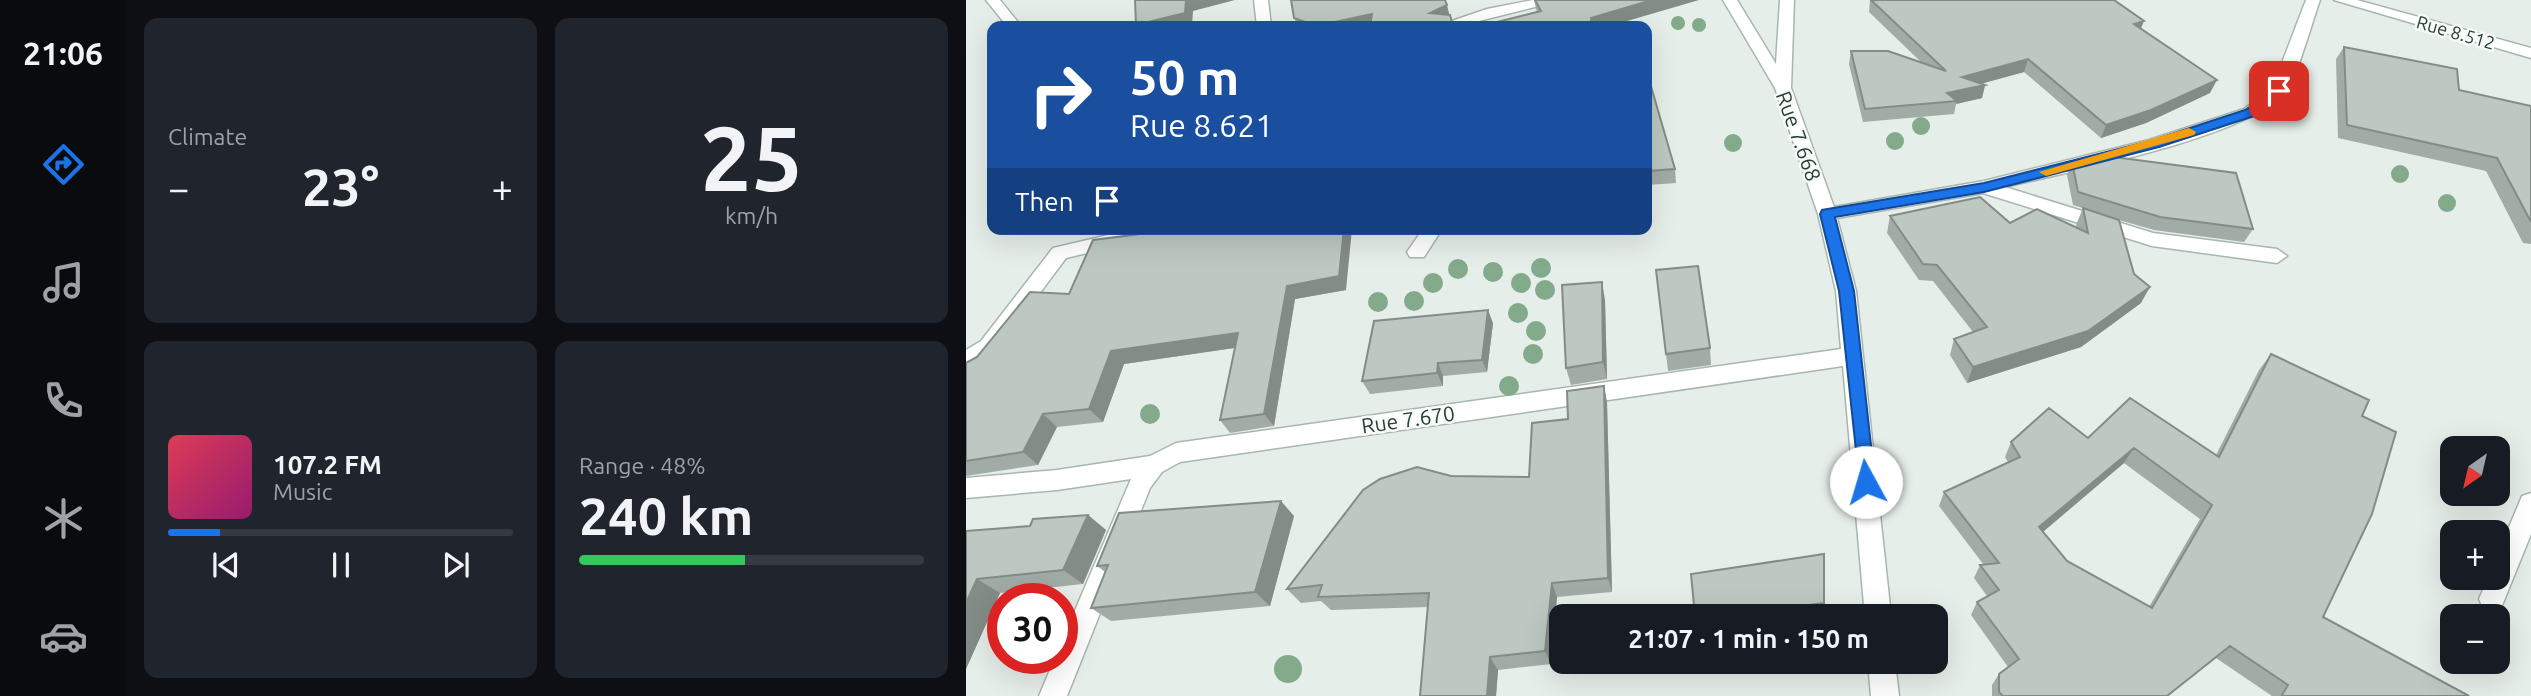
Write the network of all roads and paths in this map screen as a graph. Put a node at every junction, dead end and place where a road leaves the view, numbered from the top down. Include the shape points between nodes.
1 (993, 0) edge
2 (1261, 0) edge
3 (1556, 0) edge
4 (1730, 0) edge
5 (1787, 0) edge
6 (2312, 0) edge
7 (2341, 0) edge
8 (1491, 13) edge
9 (1010, 21) edge
10 (1263, 21) edge
11 (1462, 21) edge
12 (2531, 53) edge
13 (1783, 88) junction
14 (1984, 187) junction
15 (1827, 214) junction
16 (1137, 235) edge
17 (1429, 235) edge
18 (1417, 252) dead end
19 (2277, 256) dead end
20 (1853, 356) junction
21 (966, 360) edge
22 (1154, 466) junction
23 (966, 488) edge
24 (2531, 504) edge
25 (2492, 599) dead end
26 (1877, 604) edge
27 (1883, 674) edge
28 (1053, 696) edge
29 (1885, 696) edge

1 - 9 street
2 - 10 street
3 - 8 street
4 - 13 street, Rue 7.668
5 - 13 street
6 - 14 street via 2279,91 2249,113 2154,144
7 - 12 street, Rue 8.512
8 - 11 street
13 - 15 street, Rue 7.668
14 - 15 street
14 - 19 street via 2152,239
15 - 20 street, Rue 7.668 via 1846,291
16 - 21 street via 1060,253 988,347
17 - 18 street
20 - 22 street, Rue 7.670 via 1176,453
20 - 26 street, Rue 7.668
22 - 23 street, Rue 7.670
22 - 28 street via 1141,482
24 - 25 street
27 - 29 street

